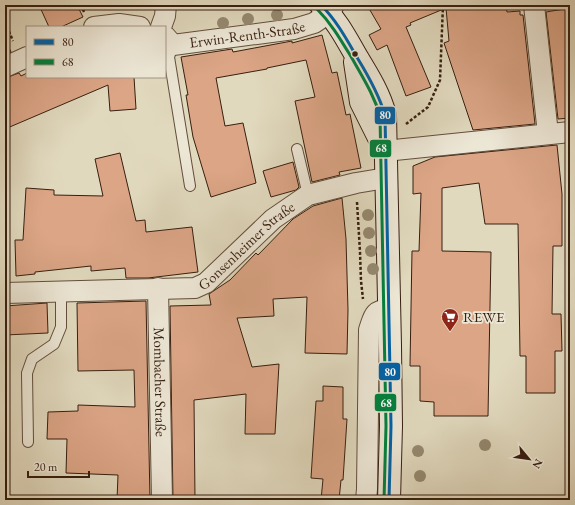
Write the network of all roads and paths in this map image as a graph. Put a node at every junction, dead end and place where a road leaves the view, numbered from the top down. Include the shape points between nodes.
1 (166, 5) edge
2 (443, 5) edge
3 (534, 5) edge
4 (328, 8) edge
5 (102, 26) edge
6 (133, 26) edge
7 (161, 26) edge
8 (169, 40) edge
9 (26, 57) edge
10 (5, 67) edge
11 (404, 126) dead end
12 (570, 132) edge
13 (548, 134) junction
14 (297, 148) dead end
15 (385, 151) junction
16 (386, 178) junction
17 (190, 186) dead end
18 (308, 195) junction
19 (357, 199) dead end
20 (158, 288) junction
21 (61, 292) junction
22 (5, 293) edge
23 (389, 309) junction
24 (369, 330) junction
25 (28, 442) dead end
26 (162, 500) edge
27 (366, 500) edge
28 (389, 500) edge

1 - 7 street
2 - 11 path via 440,80 428,107
3 - 13 street
4 - 8 street, Erwin-Renth-Straße via 314,23 294,30
4 - 15 main road via 354,51 361,102
5 - 6 street via 119,24
8 - 17 lane via 169,57
9 - 10 street
12 - 13 street
13 - 15 street
14 - 18 lane
15 - 16 main road
16 - 18 street, Gonsenheimer Straße
16 - 23 main road
18 - 20 street, Gonsenheimer Straße via 273,219 206,283 195,288
19 - 24 path via 361,281
20 - 21 street, Gonsenheimer Straße
20 - 26 street, Mombacher Straße
21 - 22 street, Gonsenheimer Straße
21 - 25 lane via 61,327 54,344 32,359 27,373
23 - 24 street via 380,310 375,314
23 - 28 main road
24 - 27 street

